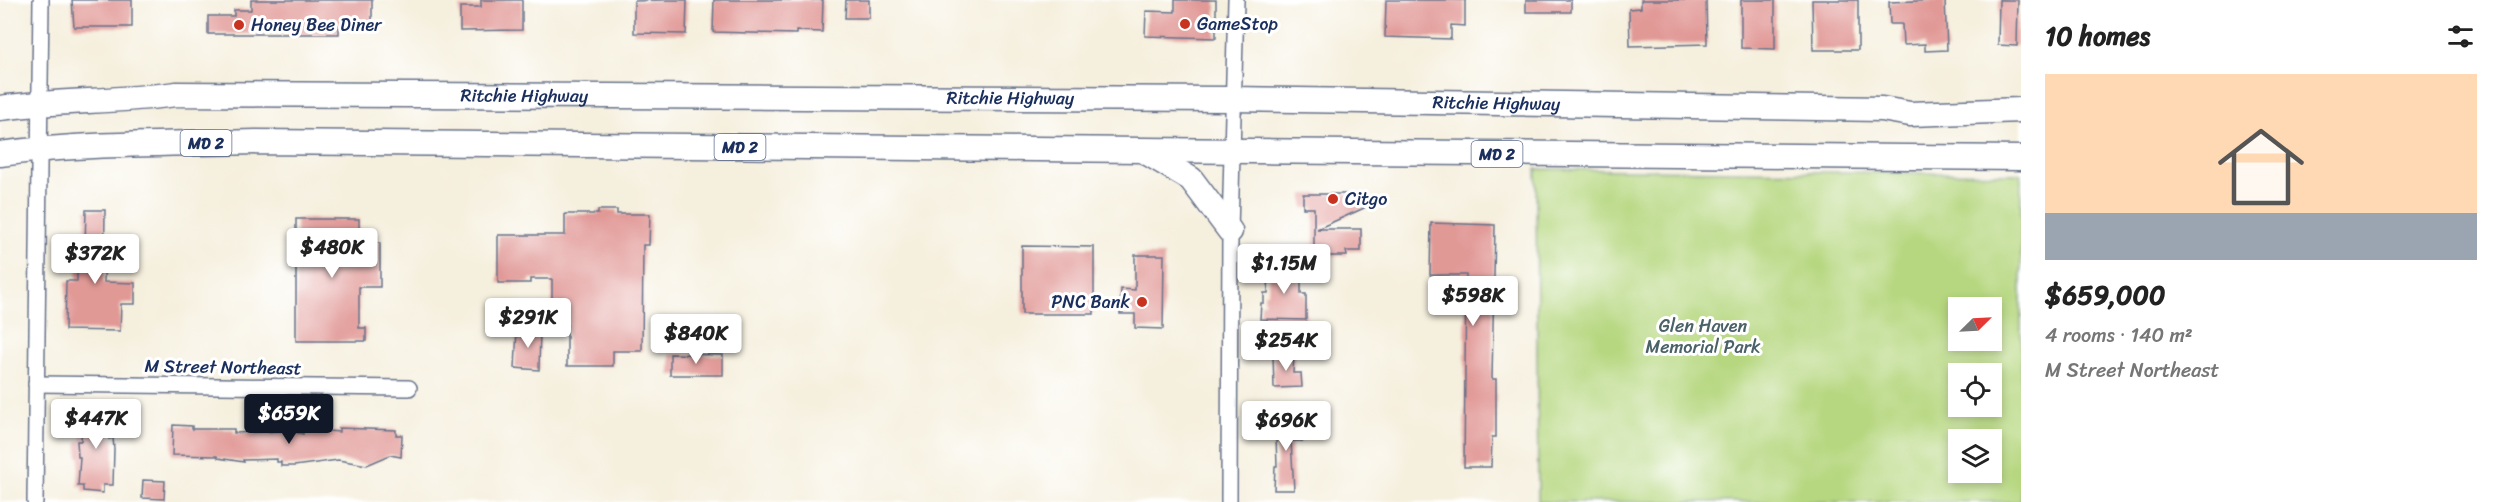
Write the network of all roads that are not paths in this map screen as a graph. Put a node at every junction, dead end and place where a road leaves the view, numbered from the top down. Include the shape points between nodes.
1 (41, 0) edge
2 (1236, 0) edge
3 (1233, 99) junction
4 (40, 104) junction
5 (0, 108) edge
6 (2021, 110) edge
7 (39, 150) junction
8 (1142, 150) junction
9 (1231, 151) junction
10 (0, 154) edge
11 (2021, 158) edge
12 (1230, 231) junction
13 (36, 384) junction
14 (409, 388) dead end
15 (35, 502) edge
16 (1230, 502) edge

1 - 4 street
2 - 3 street
3 - 4 main road, Ritchie Highway via 176,94
3 - 6 main road, Ritchie Highway via 1882,109 1910,114
3 - 9 street
4 - 5 main road, Ritchie Highway
4 - 7 street
7 - 8 main road, MD 2 via 279,142
7 - 10 main road, MD 2
7 - 13 street
8 - 9 main road, MD 2
8 - 12 main road via 1191,179
9 - 11 main road, MD 2
9 - 12 street
12 - 16 street
13 - 14 street, M Street Northeast
13 - 15 street

